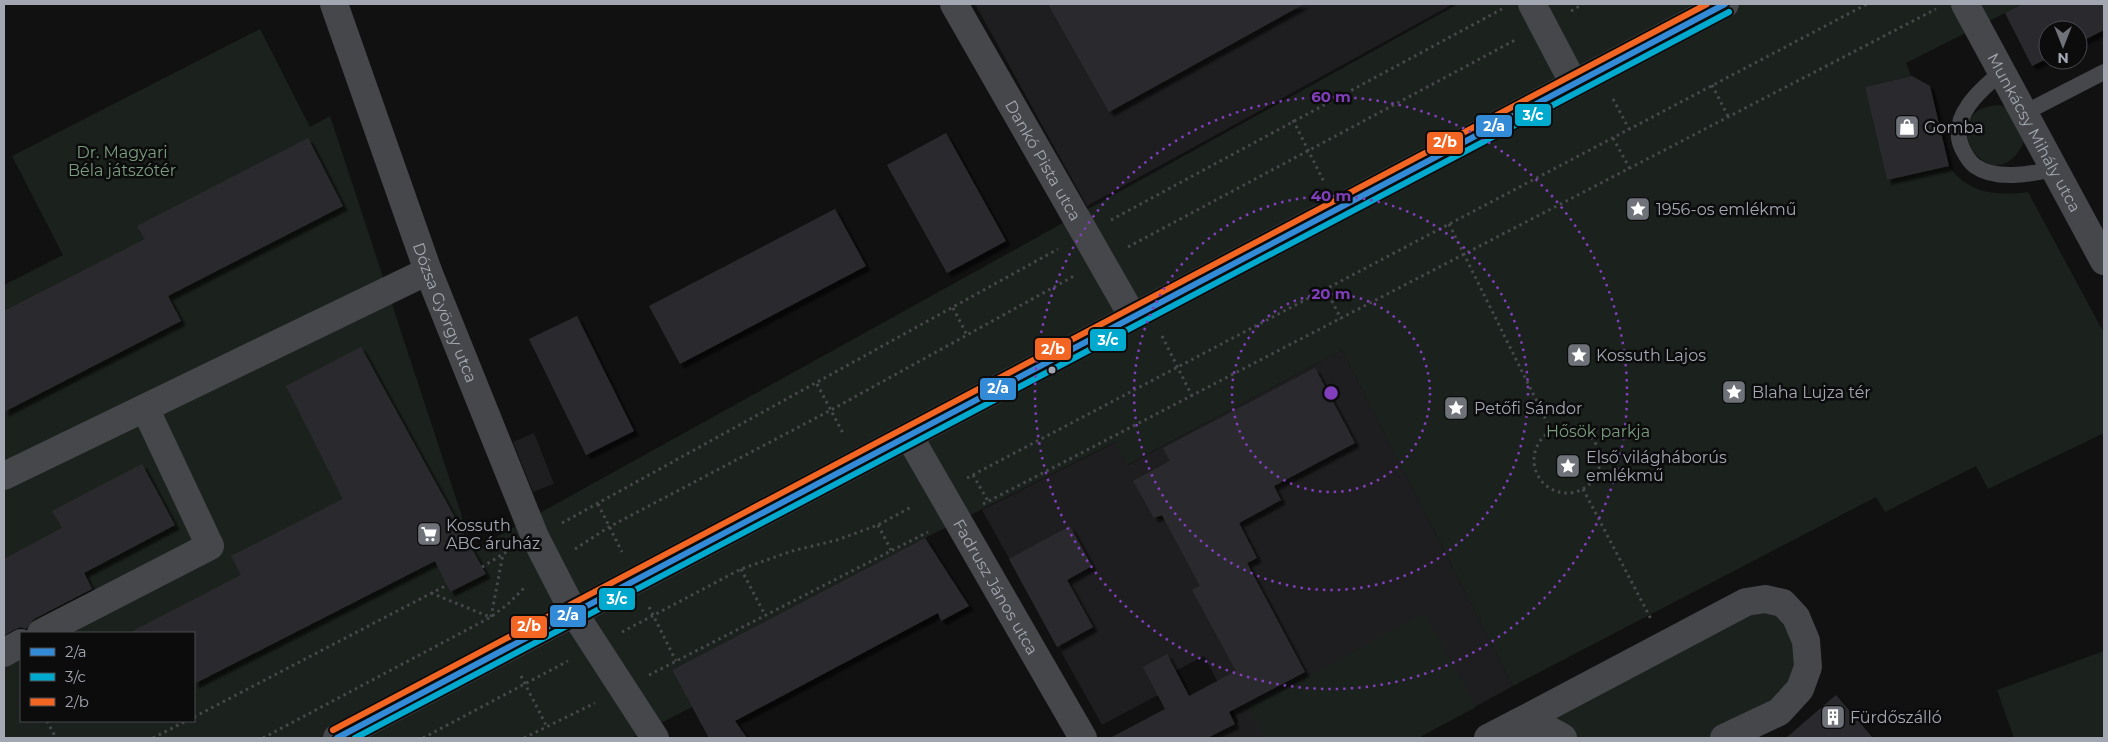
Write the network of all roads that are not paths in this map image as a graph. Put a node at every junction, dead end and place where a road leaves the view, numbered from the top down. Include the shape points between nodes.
1 (334, 4) edge
2 (954, 4) edge
3 (1532, 4) edge
4 (1725, 4) edge
5 (1964, 4) edge
6 (2002, 72) junction
7 (2104, 72) edge
8 (1574, 84) junction
9 (2024, 113) junction
10 (2054, 168) junction
11 (2104, 261) edge
12 (428, 271) junction
13 (1134, 317) junction
14 (145, 408) junction
15 (909, 436) junction
16 (4, 476) edge
17 (574, 613) junction
18 (43, 632) edge
19 (20, 644) edge
20 (4, 652) edge
21 (1517, 723) junction
22 (337, 738) edge
23 (655, 738) edge
24 (1083, 738) edge
25 (1488, 738) edge
26 (1563, 738) edge
27 (1724, 738) edge

1 - 12 street, Dózsa György utca
2 - 13 street, Dankó Pista utca
3 - 8 street
4 - 8 street
5 - 6 street, Munkácsy Mihály utca
6 - 9 street, Munkácsy Mihály utca
6 - 10 lane via 1983,87 1960,120 1960,144 1975,166 2000,174 2015,175
7 - 9 lane
8 - 13 street
9 - 10 street, Munkácsy Mihály utca
10 - 11 street, Munkácsy Mihály utca
12 - 14 street
12 - 17 street, Dózsa György utca via 535,537
13 - 15 street
14 - 16 street
14 - 18 street via 210,546
15 - 17 street
15 - 24 street, Fadrusz János utca
17 - 22 street
17 - 23 street, Dózsa György utca
19 - 20 street
21 - 25 street
21 - 26 street via 1535,726
21 - 27 street via 1746,602 1765,599 1783,603 1796,617 1806,641 1808,667 1800,688 1779,712

